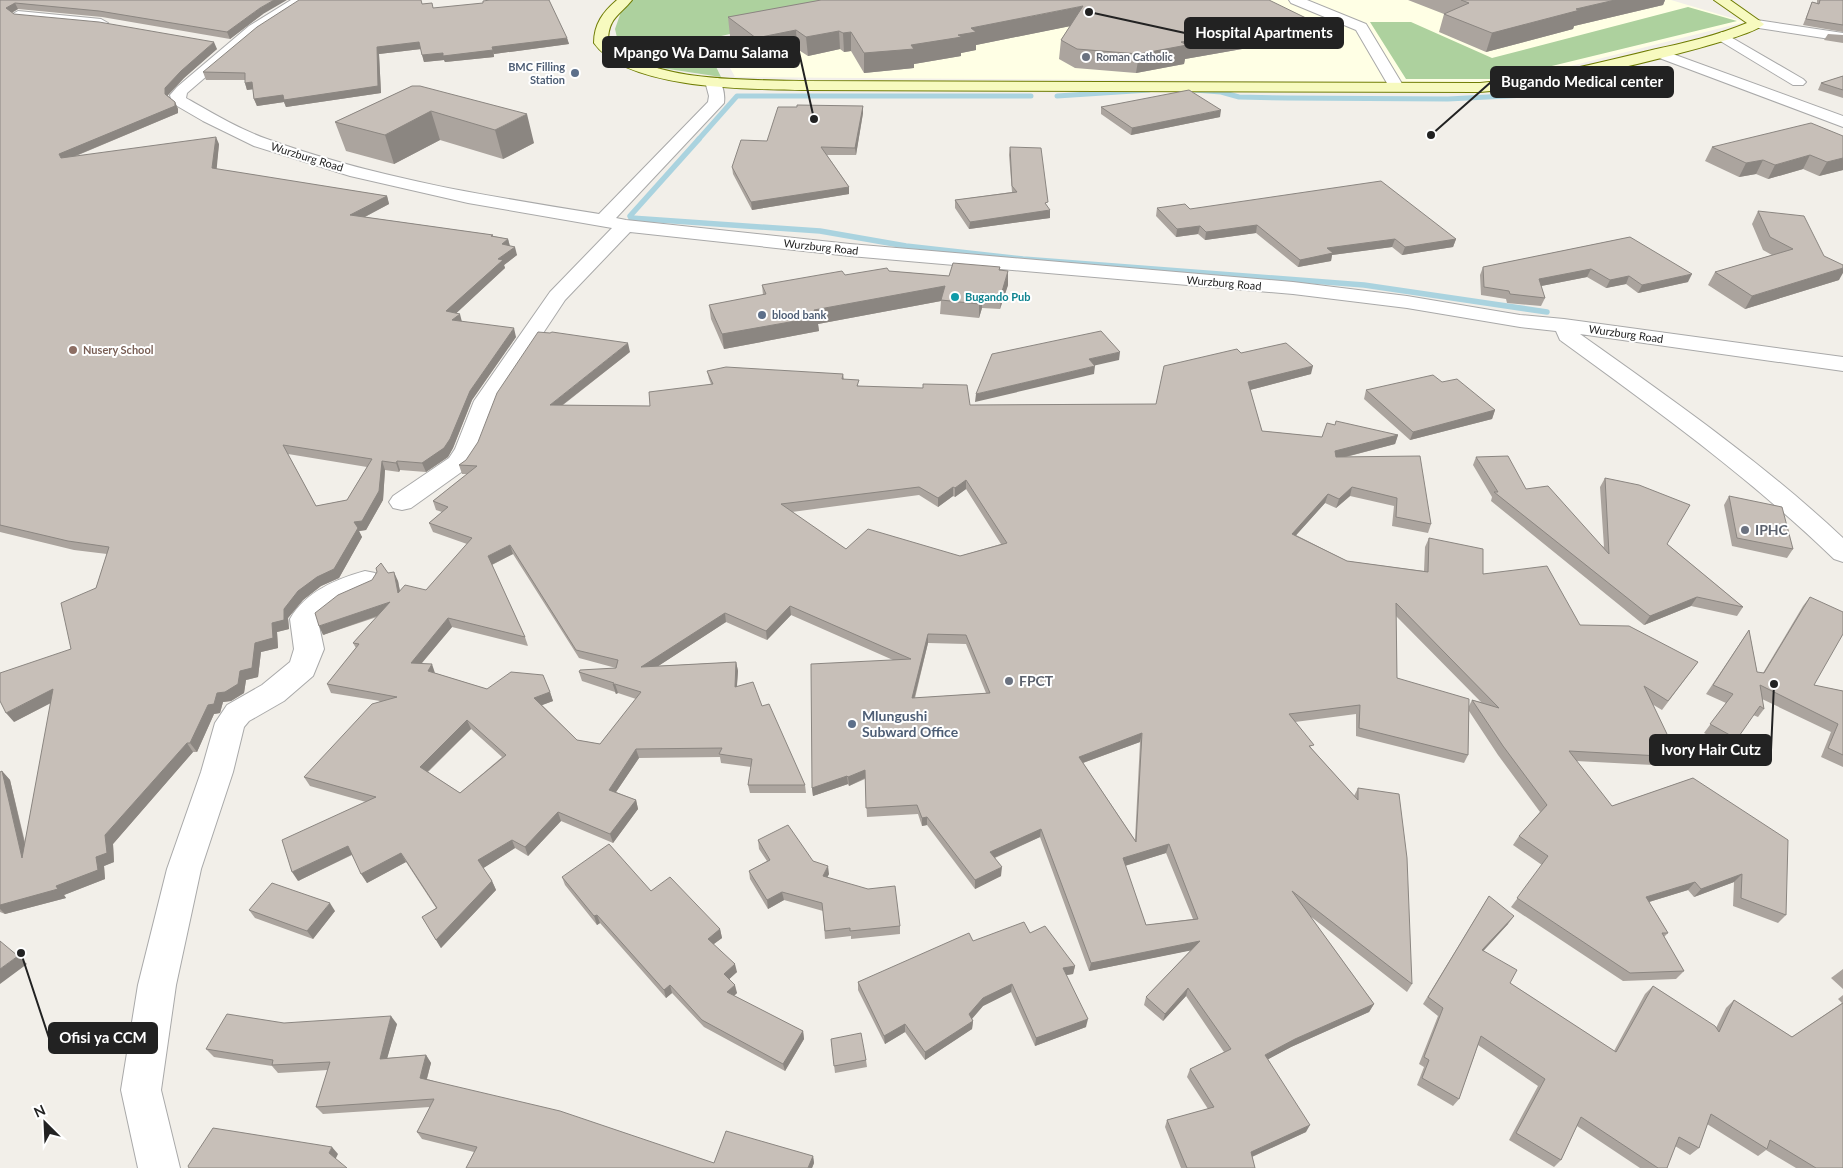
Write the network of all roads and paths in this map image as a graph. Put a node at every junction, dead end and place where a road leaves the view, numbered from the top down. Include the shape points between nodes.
1 (302, 0) edge
2 (625, 0) edge
3 (1296, 0) edge
4 (1721, 0) edge
5 (18, 15) edge
6 (1757, 24) junction
7 (112, 25) edge
8 (1722, 36) junction
9 (1843, 37) edge
10 (1659, 53) junction
11 (713, 81) junction
12 (1798, 82) dead end
13 (1396, 87) junction
14 (1843, 122) edge
15 (603, 220) junction
16 (625, 226) junction
17 (1564, 325) junction
18 (1843, 364) edge
19 (402, 502) dead end
20 (1843, 553) edge
21 (364, 580) dead end
22 (159, 1168) edge

1 - 15 street, Wurzburg Road via 224,45 182,90 178,98 181,102 260,142 356,172 468,198
2 - 11 main road via 601,26 601,43 608,51 630,63 656,71
3 - 13 street via 1361,27
4 - 6 main road
5 - 7 street
6 - 8 main road
6 - 9 street
8 - 10 main road
8 - 12 street
10 - 13 main road via 1520,85
10 - 14 street
11 - 13 main road via 861,85
11 - 15 street via 718,99 712,108
15 - 16 street, Wurzburg Road
16 - 17 street, Wurzburg Road via 850,250 1293,288
16 - 19 street via 557,296 486,401 467,450 458,463
17 - 18 street, Wurzburg Road
17 - 20 street via 1568,335 1805,515
21 - 22 street via 326,597 311,608 304,619 309,649 303,668 273,693 238,713 230,723 184,869 158,984 141,1090

